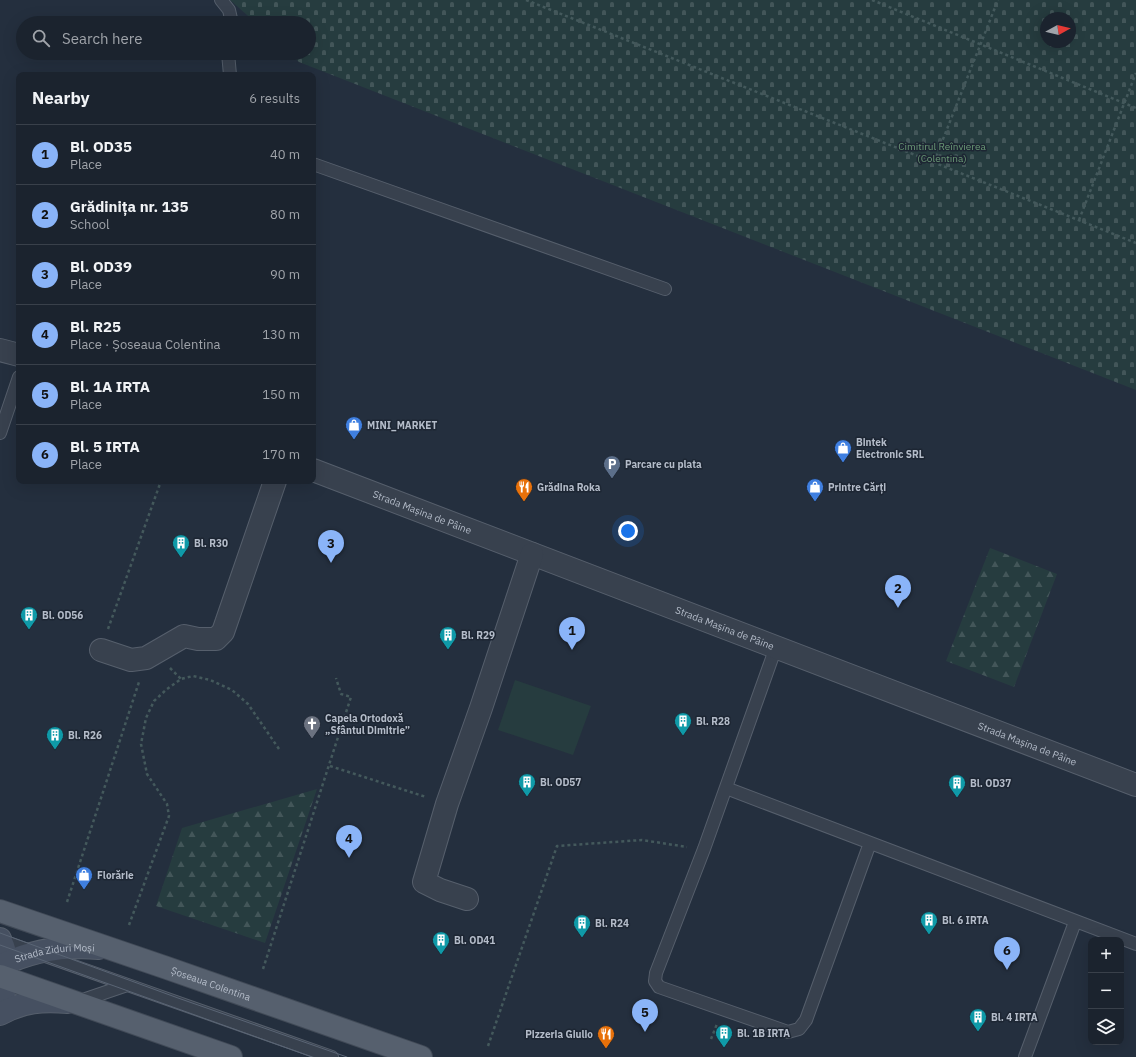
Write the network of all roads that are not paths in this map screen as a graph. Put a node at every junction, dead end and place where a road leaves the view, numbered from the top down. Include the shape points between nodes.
1 (221, 0) edge
2 (230, 16) edge
3 (229, 60) edge
4 (230, 72) edge
5 (316, 165) edge
6 (665, 289) dead end
7 (0, 350) edge
8 (16, 354) edge
9 (16, 386) edge
10 (0, 433) edge
11 (316, 471) edge
12 (274, 484) edge
13 (532, 554) junction
14 (776, 647) junction
15 (101, 650) road end
16 (1136, 785) edge
17 (726, 788) junction
18 (870, 843) junction
19 (467, 899) dead end
20 (0, 911) edge
21 (1075, 922) junction
22 (0, 939) edge
23 (1136, 944) edge
24 (112, 949) junction
25 (36, 952) junction
26 (4, 971) edge
27 (127, 985) junction
28 (76, 1002) junction
29 (0, 1005) edge
30 (0, 1014) edge
31 (231, 1057) edge
32 (332, 1057) edge
33 (421, 1057) edge
34 (1025, 1057) edge

1 - 2 lane
3 - 4 lane
5 - 6 lane
7 - 8 street
9 - 10 lane
11 - 13 street, Strada Mașina de Pâine
12 - 15 street via 223,632 216,639 184,636 146,658 131,660
13 - 14 street, Strada Mașina de Pâine
13 - 19 street via 446,804 424,882
14 - 16 street, Strada Mașina de Pâine
14 - 17 lane
17 - 18 lane
17 - 18 lane via 656,973 655,981 659,987 788,1032 799,1029 806,1020
18 - 21 lane
20 - 24 main road, Șoseaua Colentina
21 - 23 lane
21 - 34 lane
22 - 25 lane
22 - 26 main road via 4,946
24 - 25 main road, Strada Ziduri Moși via 78,946
24 - 33 main road, Șoseaua Colentina
25 - 26 main road, Strada Ziduri Moși
25 - 27 lane
26 - 28 main road
26 - 29 main road via 4,995
27 - 28 lane
27 - 32 lane
28 - 30 main road via 35,1001
28 - 31 main road

